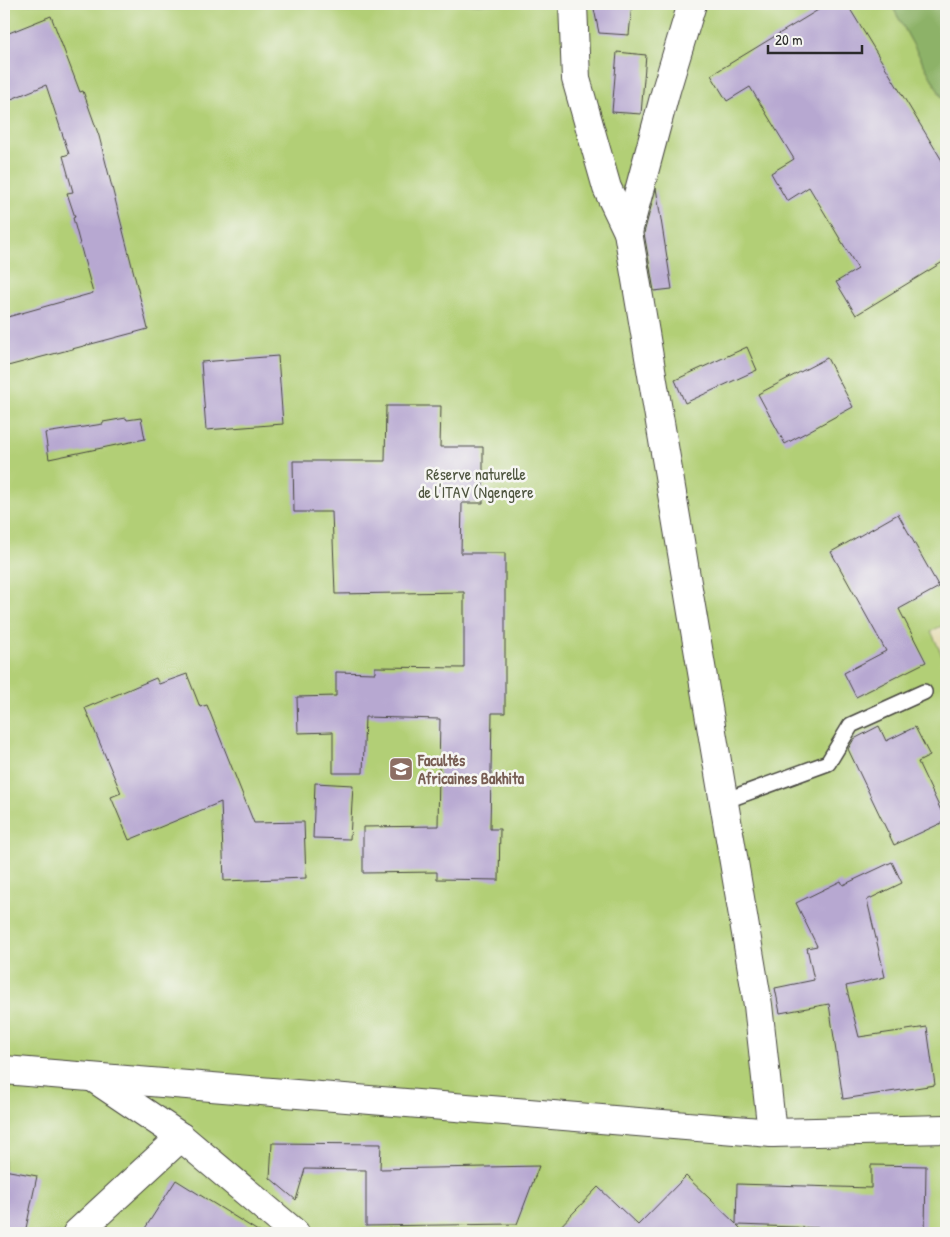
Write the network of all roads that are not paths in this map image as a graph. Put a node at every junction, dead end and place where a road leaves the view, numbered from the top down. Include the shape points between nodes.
1 (573, 4) edge
2 (692, 4) edge
3 (628, 232) junction
4 (924, 692) dead end
5 (724, 801) junction
6 (4, 1070) edge
7 (95, 1079) junction
8 (946, 1129) edge
9 (772, 1133) junction
10 (182, 1137) junction
11 (78, 1233) edge
12 (295, 1233) edge

1 - 3 street via 576,79 607,188
2 - 3 street
3 - 5 street
4 - 5 lane via 851,725 828,763
5 - 9 street via 758,1005
6 - 7 street
7 - 9 street
7 - 10 street
8 - 9 street
10 - 11 street
10 - 12 street

